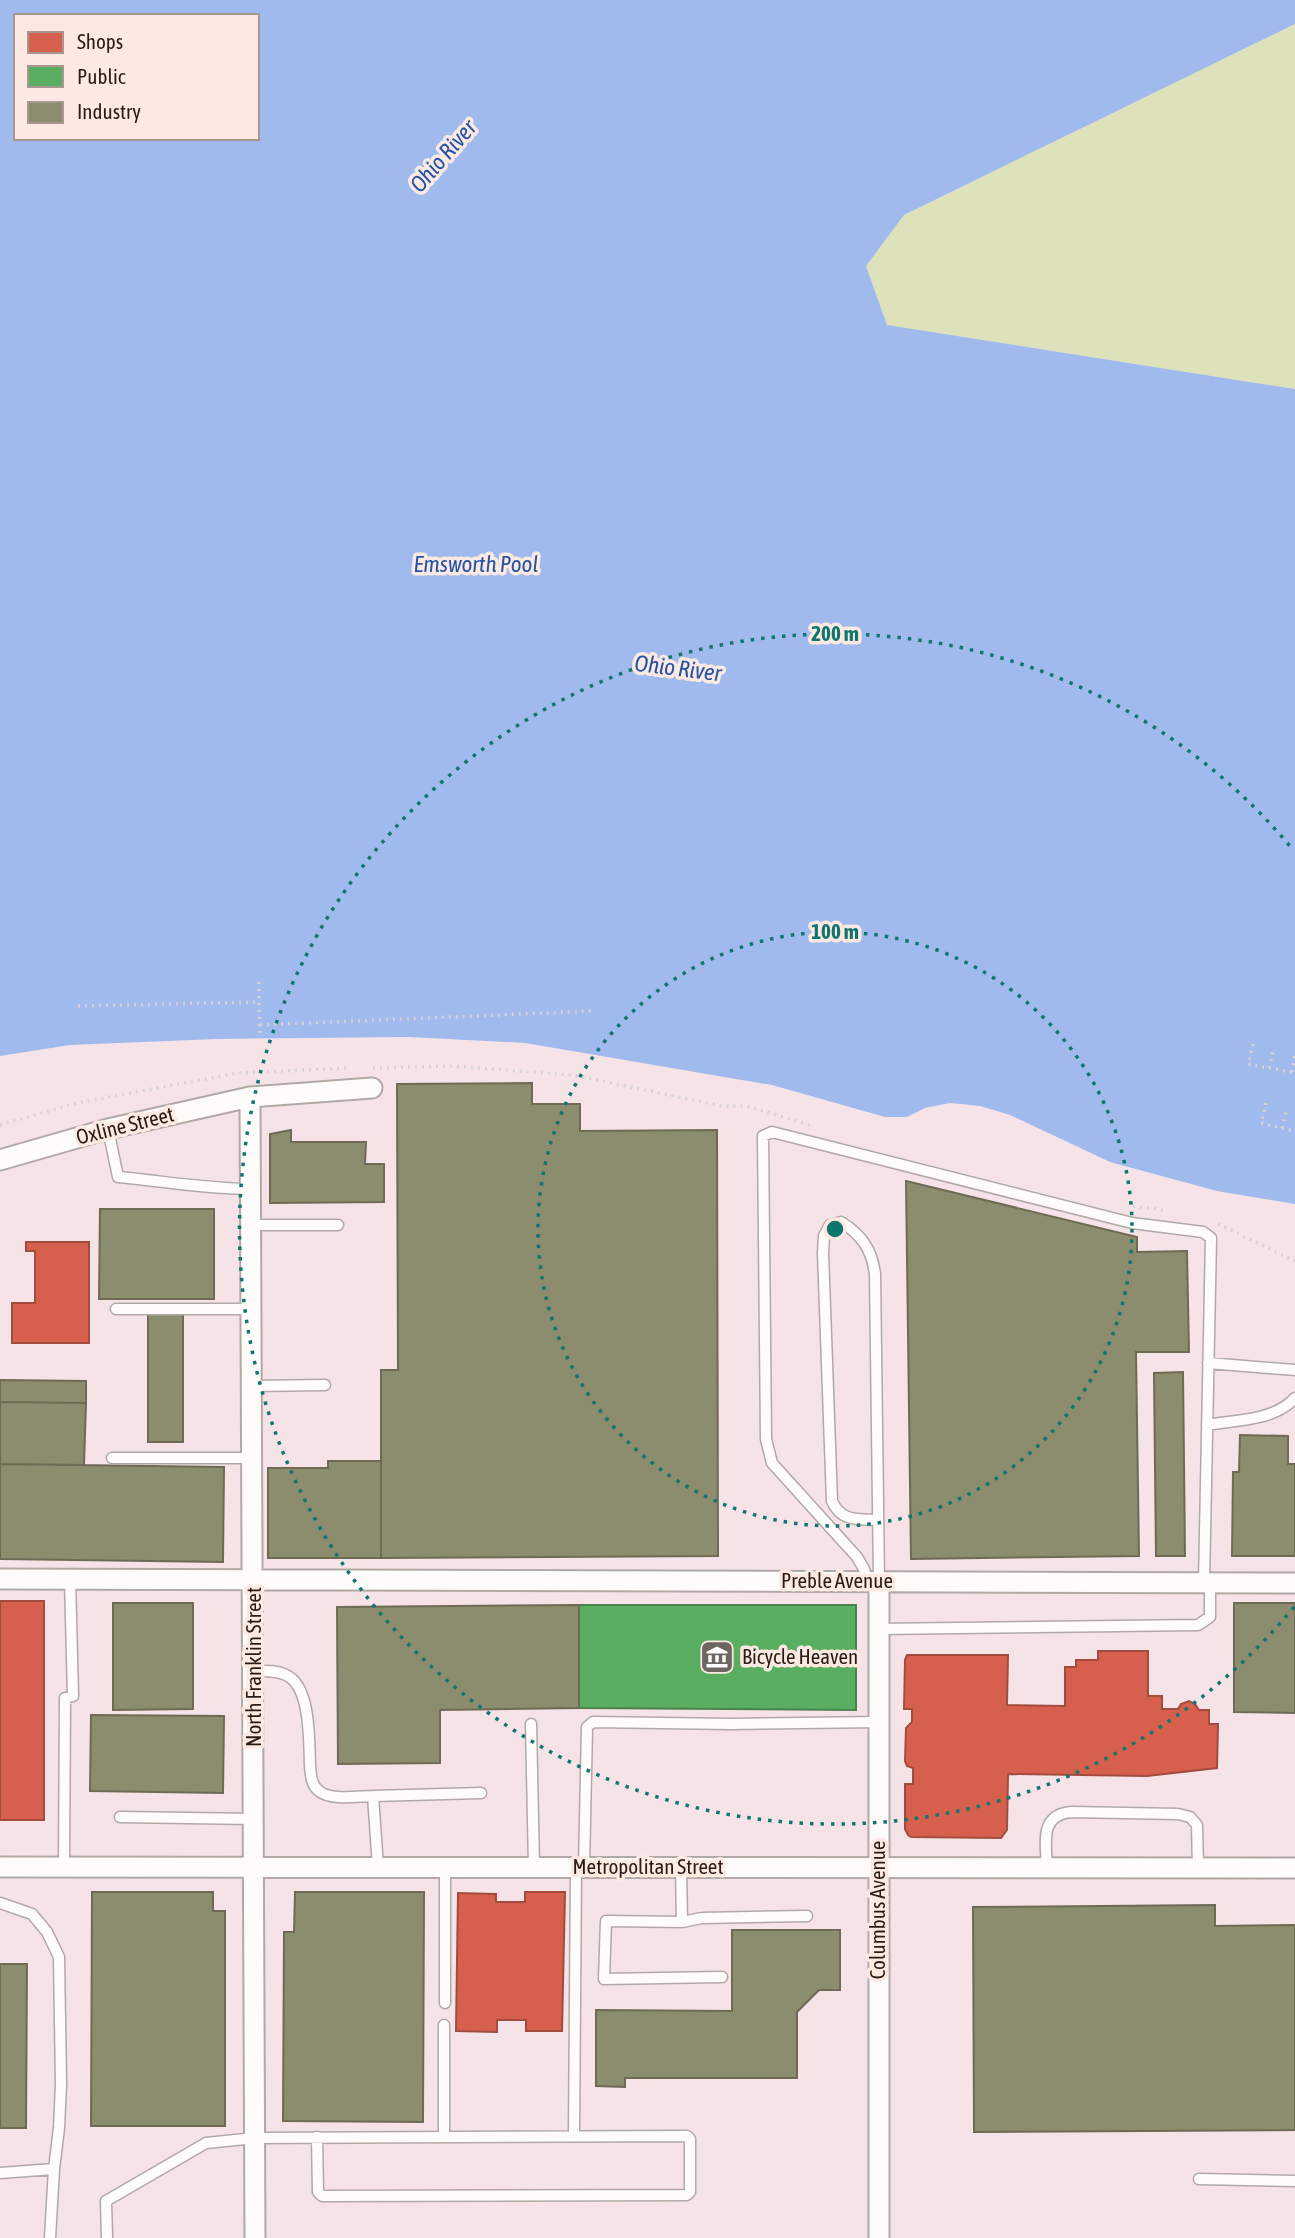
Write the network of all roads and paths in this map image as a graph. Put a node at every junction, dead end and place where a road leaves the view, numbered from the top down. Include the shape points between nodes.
1 (259, 982) dead end
2 (260, 1002) junction
3 (78, 1006) dead end
4 (593, 1011) dead end
5 (260, 1025) junction
6 (260, 1038) dead end
7 (1253, 1044) dead end
8 (1273, 1048) dead end
9 (1295, 1054) edge
10 (1269, 1068) junction
11 (1293, 1072) edge
12 (238, 1073) dead end
13 (372, 1088) dead end
14 (250, 1097) junction
15 (1266, 1103) dead end
16 (1287, 1108) dead end
17 (0, 1125) edge
18 (1282, 1128) junction
19 (108, 1129) junction
20 (1295, 1131) edge
21 (0, 1160) edge
22 (251, 1189) junction
23 (251, 1225) junction
24 (338, 1225) dead end
25 (116, 1309) dead end
26 (251, 1310) junction
27 (1208, 1363) junction
28 (1295, 1370) edge
29 (325, 1385) dead end
30 (251, 1386) junction
31 (1295, 1398) edge
32 (1207, 1426) junction
33 (112, 1458) dead end
34 (251, 1458) junction
35 (878, 1520) junction
36 (0, 1579) edge
37 (70, 1579) junction
38 (253, 1579) junction
39 (873, 1581) junction
40 (1207, 1582) junction
41 (1295, 1583) edge
42 (878, 1629) junction
43 (254, 1671) junction
44 (877, 1722) junction
45 (531, 1724) dead end
46 (481, 1793) dead end
47 (373, 1796) junction
48 (120, 1817) dead end
49 (254, 1819) junction
50 (0, 1867) edge
51 (64, 1867) junction
52 (254, 1867) junction
53 (378, 1867) junction
54 (445, 1867) junction
55 (534, 1867) junction
56 (580, 1867) junction
57 (681, 1867) junction
58 (878, 1867) junction
59 (1047, 1868) junction
60 (1198, 1868) junction
61 (1295, 1868) edge
62 (0, 1903) edge
63 (807, 1916) dead end
64 (682, 1922) junction
65 (722, 1977) dead end
66 (445, 2003) dead end
67 (444, 2025) dead end
68 (574, 2136) junction
69 (317, 2137) junction
70 (444, 2137) junction
71 (255, 2138) junction
72 (54, 2169) junction
73 (0, 2173) edge
74 (1199, 2179) dead end
75 (1295, 2180) edge
76 (50, 2238) edge
77 (107, 2238) edge
78 (255, 2238) edge
79 (879, 2238) edge

1 - 2 path
2 - 3 path
2 - 5 path
4 - 5 path
5 - 6 path
7 - 10 path via 1248,1064
8 - 10 path
9 - 11 path
10 - 11 path
12 - 17 path via 77,1103
13 - 14 street, Oxline Street
14 - 19 street, Oxline Street
14 - 22 street, North Franklin Street
15 - 18 path via 1261,1122
16 - 18 path
18 - 20 path
19 - 21 street, Oxline Street
19 - 22 lane via 118,1177
22 - 23 street, North Franklin Street
23 - 24 lane
23 - 26 street, North Franklin Street
25 - 26 lane
26 - 30 street, North Franklin Street
27 - 28 lane
27 - 32 lane
27 - 39 lane via 1210,1238 1203,1232 1132,1223 772,1132 763,1136 766,1439 772,1462 858,1557
29 - 30 lane
30 - 34 street, North Franklin Street
31 - 32 lane via 1287,1407 1267,1415
32 - 40 lane
33 - 34 lane
34 - 38 street, North Franklin Street
35 - 35 lane via 874,1266 867,1244 841,1222 830,1225 823,1253 832,1501 846,1518
35 - 39 lane
36 - 37 street, Preble Avenue
37 - 38 street, Preble Avenue
37 - 51 lane via 73,1696 65,1698
38 - 39 street, Preble Avenue
38 - 43 street, North Franklin Street
39 - 40 street, Preble Avenue
39 - 42 street, Columbus Avenue
40 - 41 street, Preble Avenue
40 - 42 lane via 1210,1617 1198,1625
42 - 44 street, Columbus Avenue
43 - 47 lane via 288,1675 298,1684 312,1782 319,1791
43 - 49 street, North Franklin Street
44 - 56 lane via 593,1722 587,1727
44 - 58 street, Columbus Avenue
45 - 55 lane
46 - 47 lane
47 - 53 lane
48 - 49 lane
49 - 52 street, North Franklin Street
50 - 51 street, Metropolitan Street
51 - 52 street, Metropolitan Street
52 - 53 street, Metropolitan Street
52 - 71 street, North Franklin Street
53 - 54 street, Metropolitan Street
54 - 55 street, Metropolitan Street
54 - 66 lane
55 - 56 street, Metropolitan Street
56 - 57 street, Metropolitan Street
56 - 68 lane
57 - 58 street, Metropolitan Street
57 - 64 lane
58 - 59 street, Metropolitan Street
58 - 79 street, Columbus Avenue
59 - 60 street, Metropolitan Street
59 - 60 lane via 1050,1820 1071,1812 1190,1817 1197,1825
60 - 61 street, Metropolitan Street
62 - 72 lane via 32,1914 60,1957 60,2128
63 - 64 lane
64 - 65 lane via 606,1921 604,1979
67 - 70 lane
68 - 69 lane via 687,2136 690,2192 322,2196 318,2192
68 - 70 lane
69 - 70 lane
69 - 71 lane
71 - 77 lane via 206,2143 106,2201
71 - 78 street, North Franklin Street
72 - 73 lane
72 - 76 lane
74 - 75 lane

